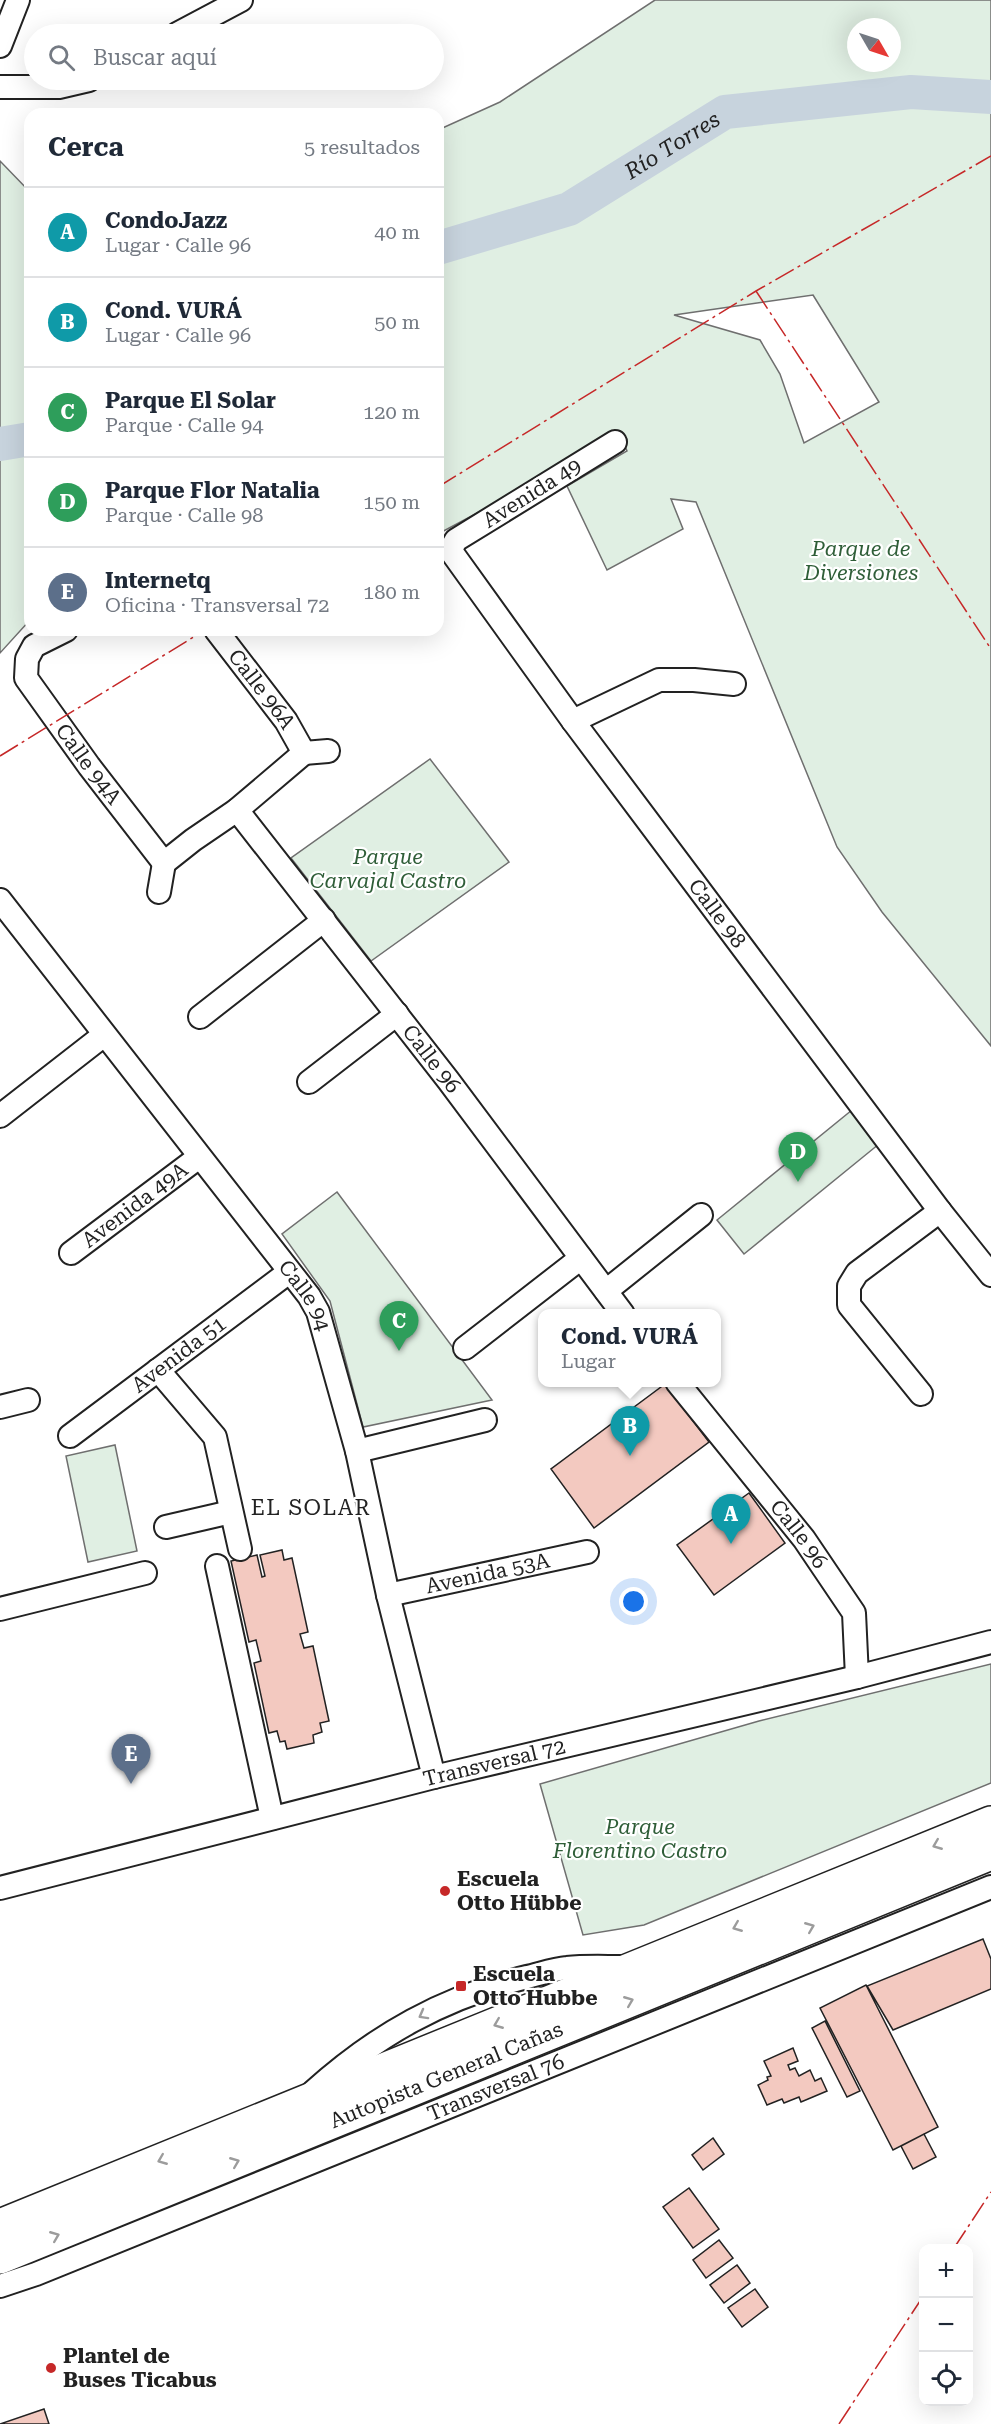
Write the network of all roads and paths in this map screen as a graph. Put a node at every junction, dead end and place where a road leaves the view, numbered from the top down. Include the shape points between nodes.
1 (18, 0) edge
2 (241, 0) edge
3 (196, 24) edge
4 (0, 46) edge
5 (0, 87) edge
6 (24, 87) edge
7 (615, 442) dead end
8 (452, 547) joint
9 (54, 636) edge
10 (221, 636) edge
11 (734, 684) dead end
12 (573, 721) junction
13 (328, 751) dead end
14 (304, 753) junction
15 (237, 810) junction
16 (164, 863) junction
17 (159, 892) dead end
18 (1, 904) edge
19 (324, 920) junction
20 (397, 1014) junction
21 (200, 1017) dead end
22 (104, 1035) junction
23 (309, 1082) dead end
24 (0, 1116) edge
25 (200, 1157) junction
26 (940, 1211) junction
27 (701, 1215) dead end
28 (71, 1253) dead end
29 (580, 1258) junction
30 (289, 1272) junction
31 (991, 1275) edge
32 (606, 1291) junction
33 (619, 1309) edge
34 (465, 1348) dead end
35 (158, 1370) junction
36 (680, 1387) edge
37 (921, 1394) dead end
38 (28, 1400) dead end
39 (0, 1407) edge
40 (486, 1420) dead end
41 (70, 1436) dead end
42 (357, 1451) junction
43 (231, 1512) junction
44 (166, 1527) dead end
45 (240, 1549) dead end
46 (587, 1552) dead end
47 (217, 1566) dead end
48 (145, 1573) dead end
49 (388, 1595) junction
50 (0, 1609) edge
51 (991, 1642) edge
52 (857, 1677) junction
53 (434, 1777) junction
54 (272, 1818) junction
55 (991, 1823) edge
56 (991, 1853) edge
57 (991, 1887) edge
58 (0, 1888) edge
59 (0, 2226) edge
60 (0, 2257) edge
61 (0, 2286) edge

1 - 4 street
2 - 3 street
5 - 6 street
7 - 8 street, Avenida 49 via 456,540
8 - 12 street, Calle 98 via 453,554
9 - 16 street, Calle 94A via 34,646 27,659 26,678
10 - 14 street, Calle 96A via 286,721
11 - 12 street via 659,680
12 - 26 street, Calle 98
13 - 14 street
14 - 15 street
15 - 16 street
15 - 19 street, Calle 96
16 - 17 street
18 - 22 street, Calle 94
19 - 20 street, Calle 96
19 - 21 street
20 - 23 street
20 - 29 street, Calle 96
22 - 24 street
22 - 25 street, Calle 94
25 - 28 street, Avenida 49A
25 - 30 street, Calle 94
26 - 31 street, Calle 98
26 - 37 street via 857,1273 849,1286 849,1305
27 - 32 street
29 - 32 street, Calle 96
29 - 34 street
30 - 35 street, Avenida 51
30 - 42 street, Calle 94 via 318,1312
32 - 33 street, Calle 96
35 - 41 street, Avenida 51
35 - 43 street via 215,1437
36 - 52 street, Calle 96 via 804,1539 854,1613
38 - 39 street
40 - 42 street
42 - 49 street, Calle 94
43 - 44 street
43 - 45 street
46 - 49 street, Avenida 53A
47 - 54 street
48 - 50 street
49 - 53 street, Calle 94
51 - 52 street, Transversal 72
52 - 53 street, Transversal 72
53 - 54 street, Transversal 72
54 - 58 street, Transversal 72
55 -> 59 highway, Autopista General Cañas
60 -> 56 highway, Autopista General Cañas
57 - 61 street, Transversal 76

